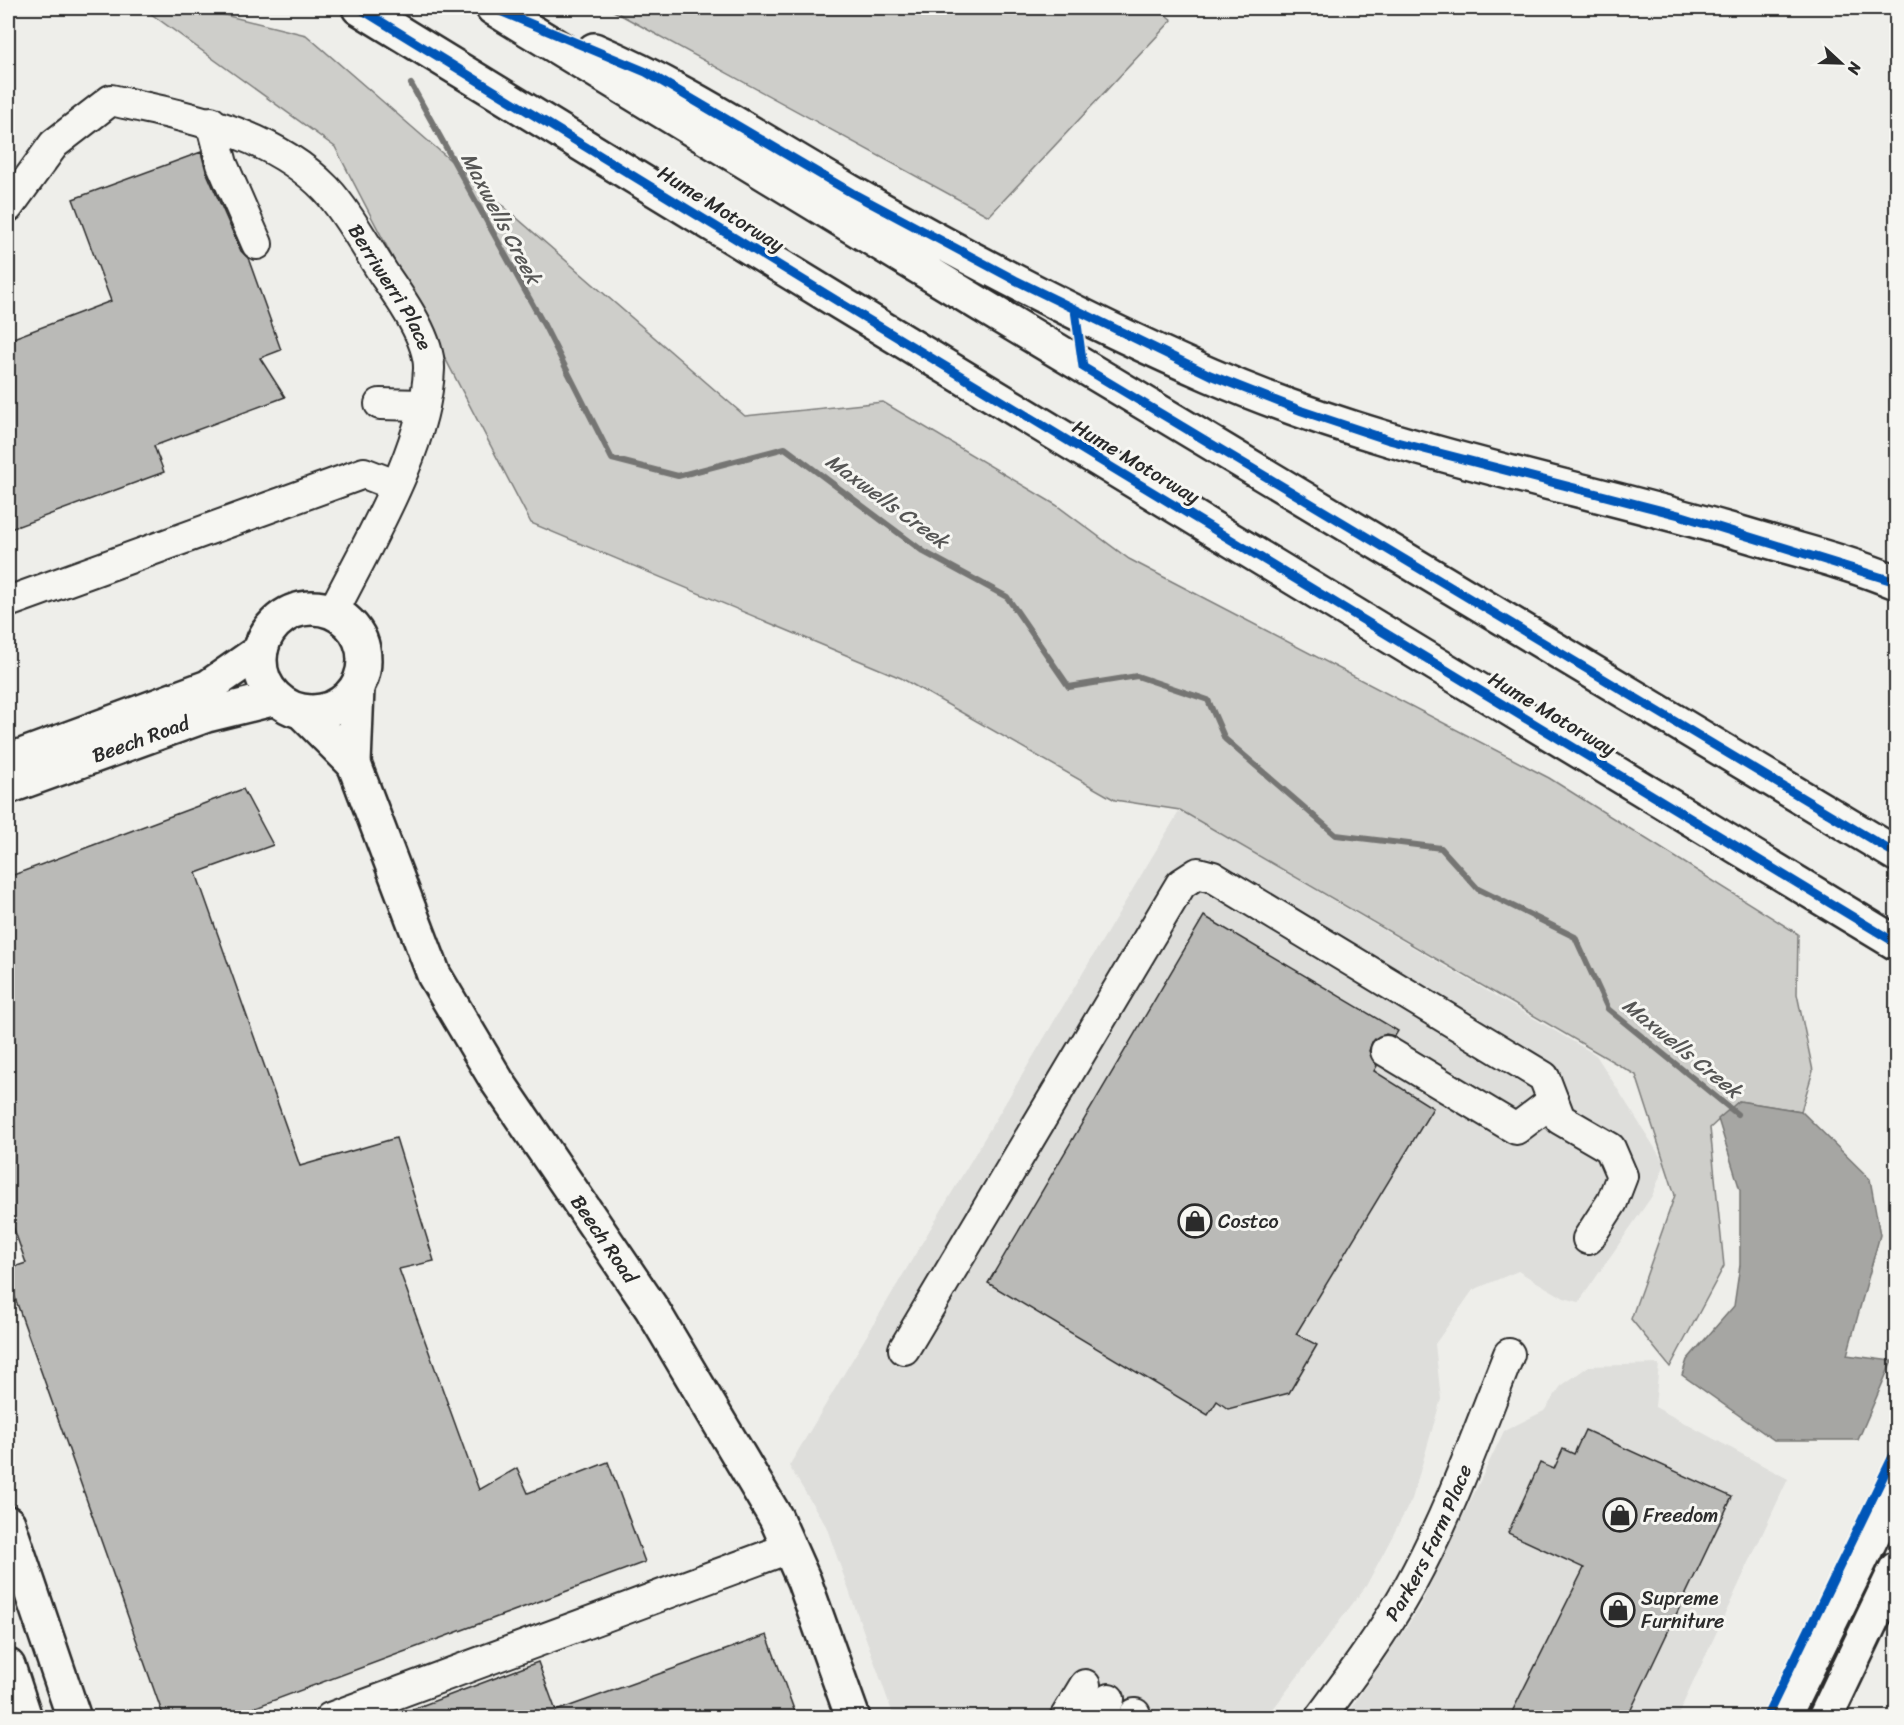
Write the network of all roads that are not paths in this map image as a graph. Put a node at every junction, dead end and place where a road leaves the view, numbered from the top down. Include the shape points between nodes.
1 (359, 8) edge
2 (493, 8) edge
3 (212, 122) junction
4 (8, 207) edge
5 (256, 244) dead end
6 (380, 404) dead end
7 (424, 405) junction
8 (395, 485) junction
9 (1896, 582) edge
10 (8, 602) edge
11 (333, 612) junction
12 (261, 650) junction
13 (357, 688) junction
14 (289, 705) junction
15 (8, 761) edge
16 (354, 764) junction
17 (8, 787) edge
18 (1896, 855) edge
19 (1896, 943) edge
20 (1386, 1051) dead end
21 (1553, 1101) junction
22 (1588, 1239) dead end
23 (904, 1349) dead end
24 (1509, 1354) dead end
25 (1896, 1488) edge
26 (8, 1523) edge
27 (789, 1548) junction
28 (1896, 1569) edge
29 (8, 1666) edge
30 (1109, 1708) edge
31 (25, 1718) edge
32 (74, 1718) edge
33 (330, 1718) edge
34 (853, 1718) edge
35 (1065, 1718) edge
36 (1320, 1718) edge
37 (1782, 1718) edge
38 (1825, 1718) edge

1 - 19 main road, Hume Motorway
2 - 9 main road via 646,72 852,193 1015,280 1210,375 1389,440 1679,515
2 - 18 main road
3 - 4 street, Berriwerri Place via 111,100 54,144
3 - 5 street via 222,164
3 - 7 street, Berriwerri Place via 292,160 327,190 415,320 429,366
6 - 7 street
7 - 8 street, Berriwerri Place via 409,457
8 - 10 street via 364,473
8 - 11 street, Berriwerri Place
11 - 12 main road via 318,608 288,614 276,623
11 - 13 main road via 348,622 361,645 363,671
12 - 14 main road via 266,684
12 - 15 main road, Beech Road via 208,687
13 - 14 main road via 346,700 318,712
13 - 16 main road, Beech Road
14 - 16 main road, Beech Road
14 - 17 main road, Beech Road via 207,715
16 - 27 main road, Beech Road via 434,975 497,1081 652,1309 776,1518
20 - 21 street via 1516,1129
21 - 22 street via 1560,1119 1610,1148 1622,1176 1612,1202
21 - 23 street via 1544,1077 1213,877 1198,873 1180,884
24 - 36 street, Parkers Farm Place via 1439,1527 1409,1585
25 - 37 main road
26 - 32 main road
27 - 33 street
27 - 34 main road, Beech Road
28 - 38 main road
29 - 31 main road
30 - 35 street

